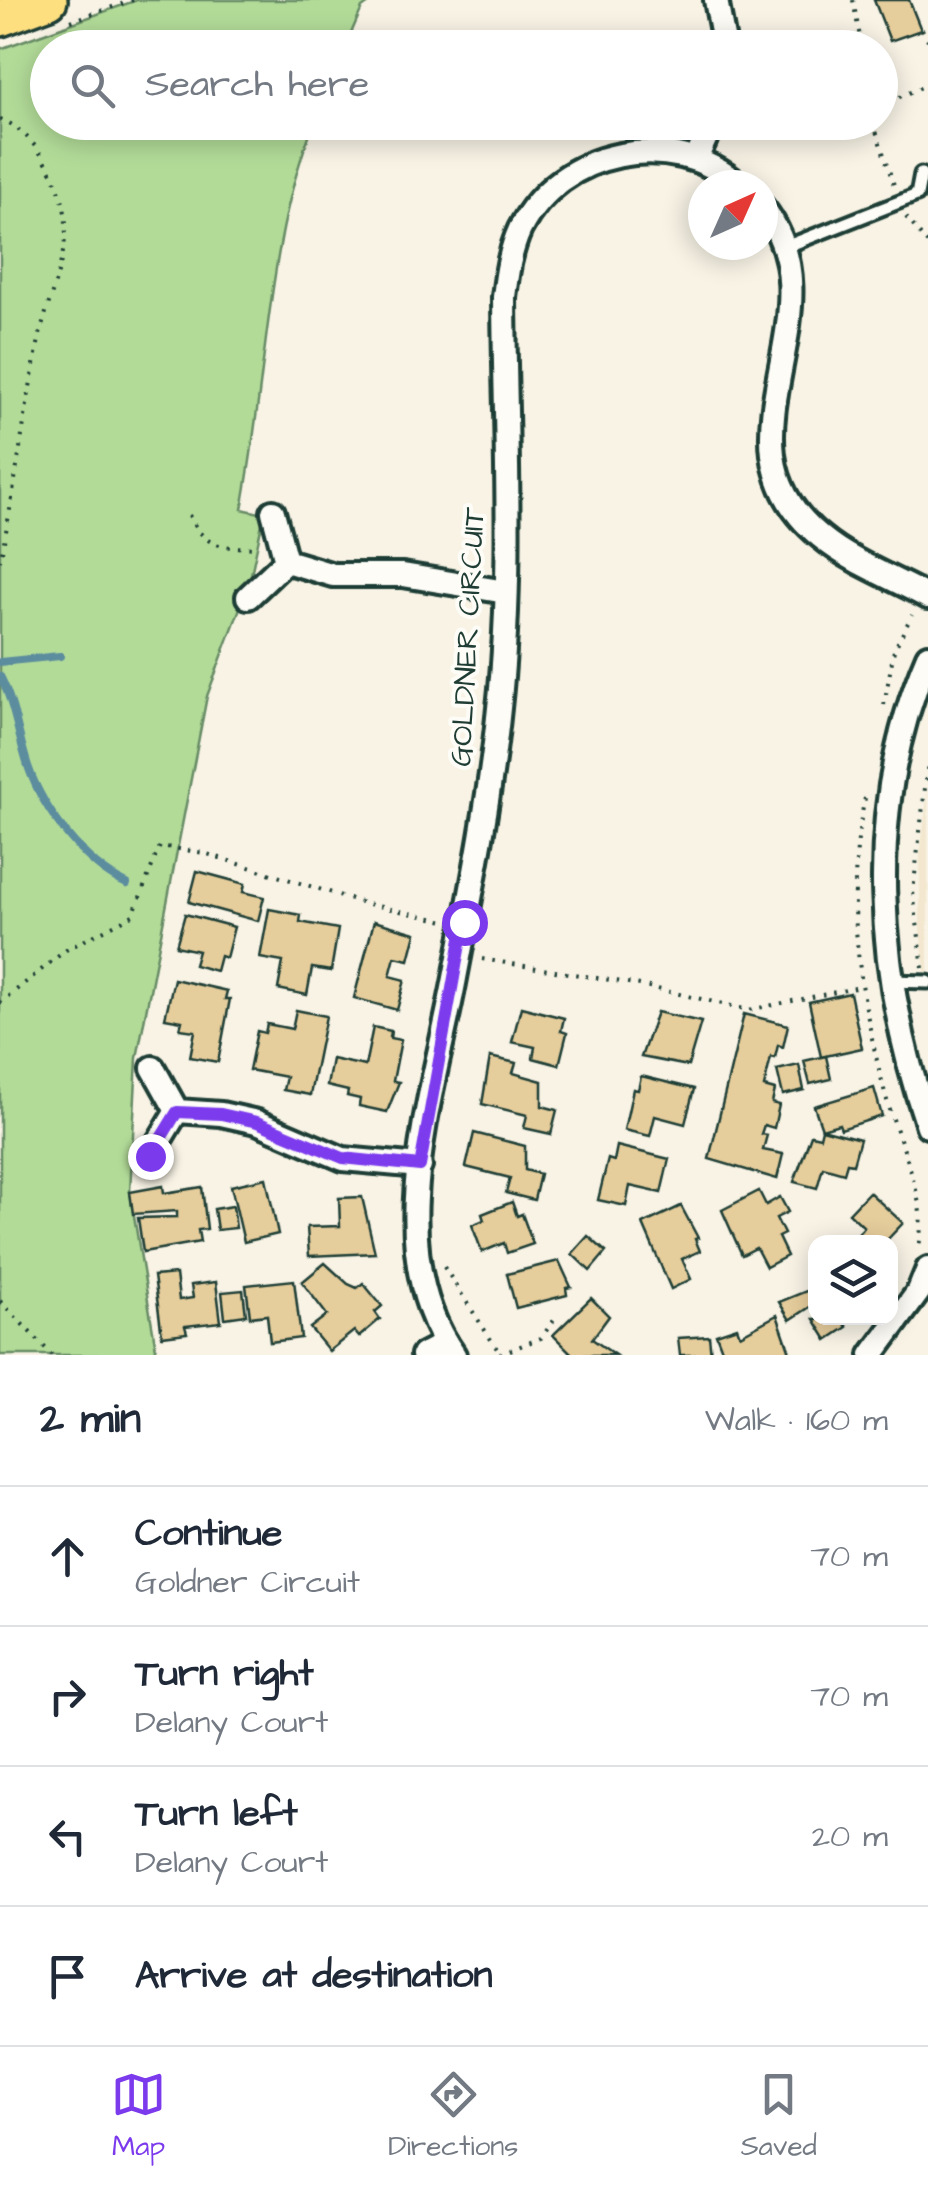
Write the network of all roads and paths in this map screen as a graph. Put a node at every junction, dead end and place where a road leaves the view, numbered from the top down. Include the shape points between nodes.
1 (49, 0) edge
2 (716, 0) edge
3 (853, 0) edge
4 (0, 18) edge
5 (922, 29) dead end
6 (722, 30) edge
7 (859, 30) edge
8 (928, 40) edge
9 (928, 84) edge
10 (898, 98) edge
11 (0, 119) edge
12 (30, 137) edge
13 (32, 140) edge
14 (705, 140) edge
15 (879, 140) edge
16 (696, 160) junction
17 (714, 170) edge
18 (921, 174) dead end
19 (899, 200) junction
20 (778, 236) edge
21 (928, 244) edge
22 (784, 247) junction
23 (273, 512) dead end
24 (190, 515) dead end
25 (286, 561) junction
26 (0, 562) edge
27 (506, 592) junction
28 (248, 596) dead end
29 (928, 597) edge
30 (928, 656) edge
31 (928, 762) edge
32 (464, 922) junction
33 (471, 956) dead end
34 (889, 981) junction
35 (926, 982) edge
36 (860, 987) dead end
37 (0, 1004) edge
38 (153, 1068) dead end
39 (177, 1112) junction
40 (928, 1126) edge
41 (150, 1156) dead end
42 (420, 1166) junction
43 (925, 1285) edge
44 (0, 1301) edge
45 (554, 1320) dead end
46 (450, 1349) edge
47 (500, 1354) edge
48 (52, 1355) edge
49 (423, 1355) edge
50 (872, 1355) edge

1 - 4 main road
2 - 6 street
3 - 7 path
5 - 8 path
9 - 10 path
11 - 12 path
13 - 26 path via 66,222
14 - 16 street
15 - 19 path
16 - 17 street, GOLDNER CIRCUIT
16 - 27 street, GOLDNER CIRCUIT via 639,152 579,167 547,193 520,229 504,297
18 - 19 lane via 917,195
19 - 21 path
19 - 22 lane
20 - 22 street
22 - 29 street via 792,312 769,422 776,478 794,511 821,538
23 - 25 street
24 - 25 path via 200,536 215,545 264,548
25 - 27 street via 333,575 403,575
25 - 28 street
27 - 32 street, GOLDNER CIRCUIT via 500,707
30 - 34 street via 896,760 884,849
31 - 35 path via 913,892
32 - 37 path via 364,903 204,853 160,846 133,915 66,950
32 - 42 street, GOLDNER CIRCUIT
33 - 36 path via 748,1010
34 - 35 lane
34 - 40 street
38 - 39 street
39 - 41 street
39 - 42 street via 257,1122 343,1158
42 - 46 street, GOLDNER CIRCUIT via 419,1254 429,1304
43 - 50 street
44 - 48 path
45 - 47 path via 541,1338
46 - 49 street

